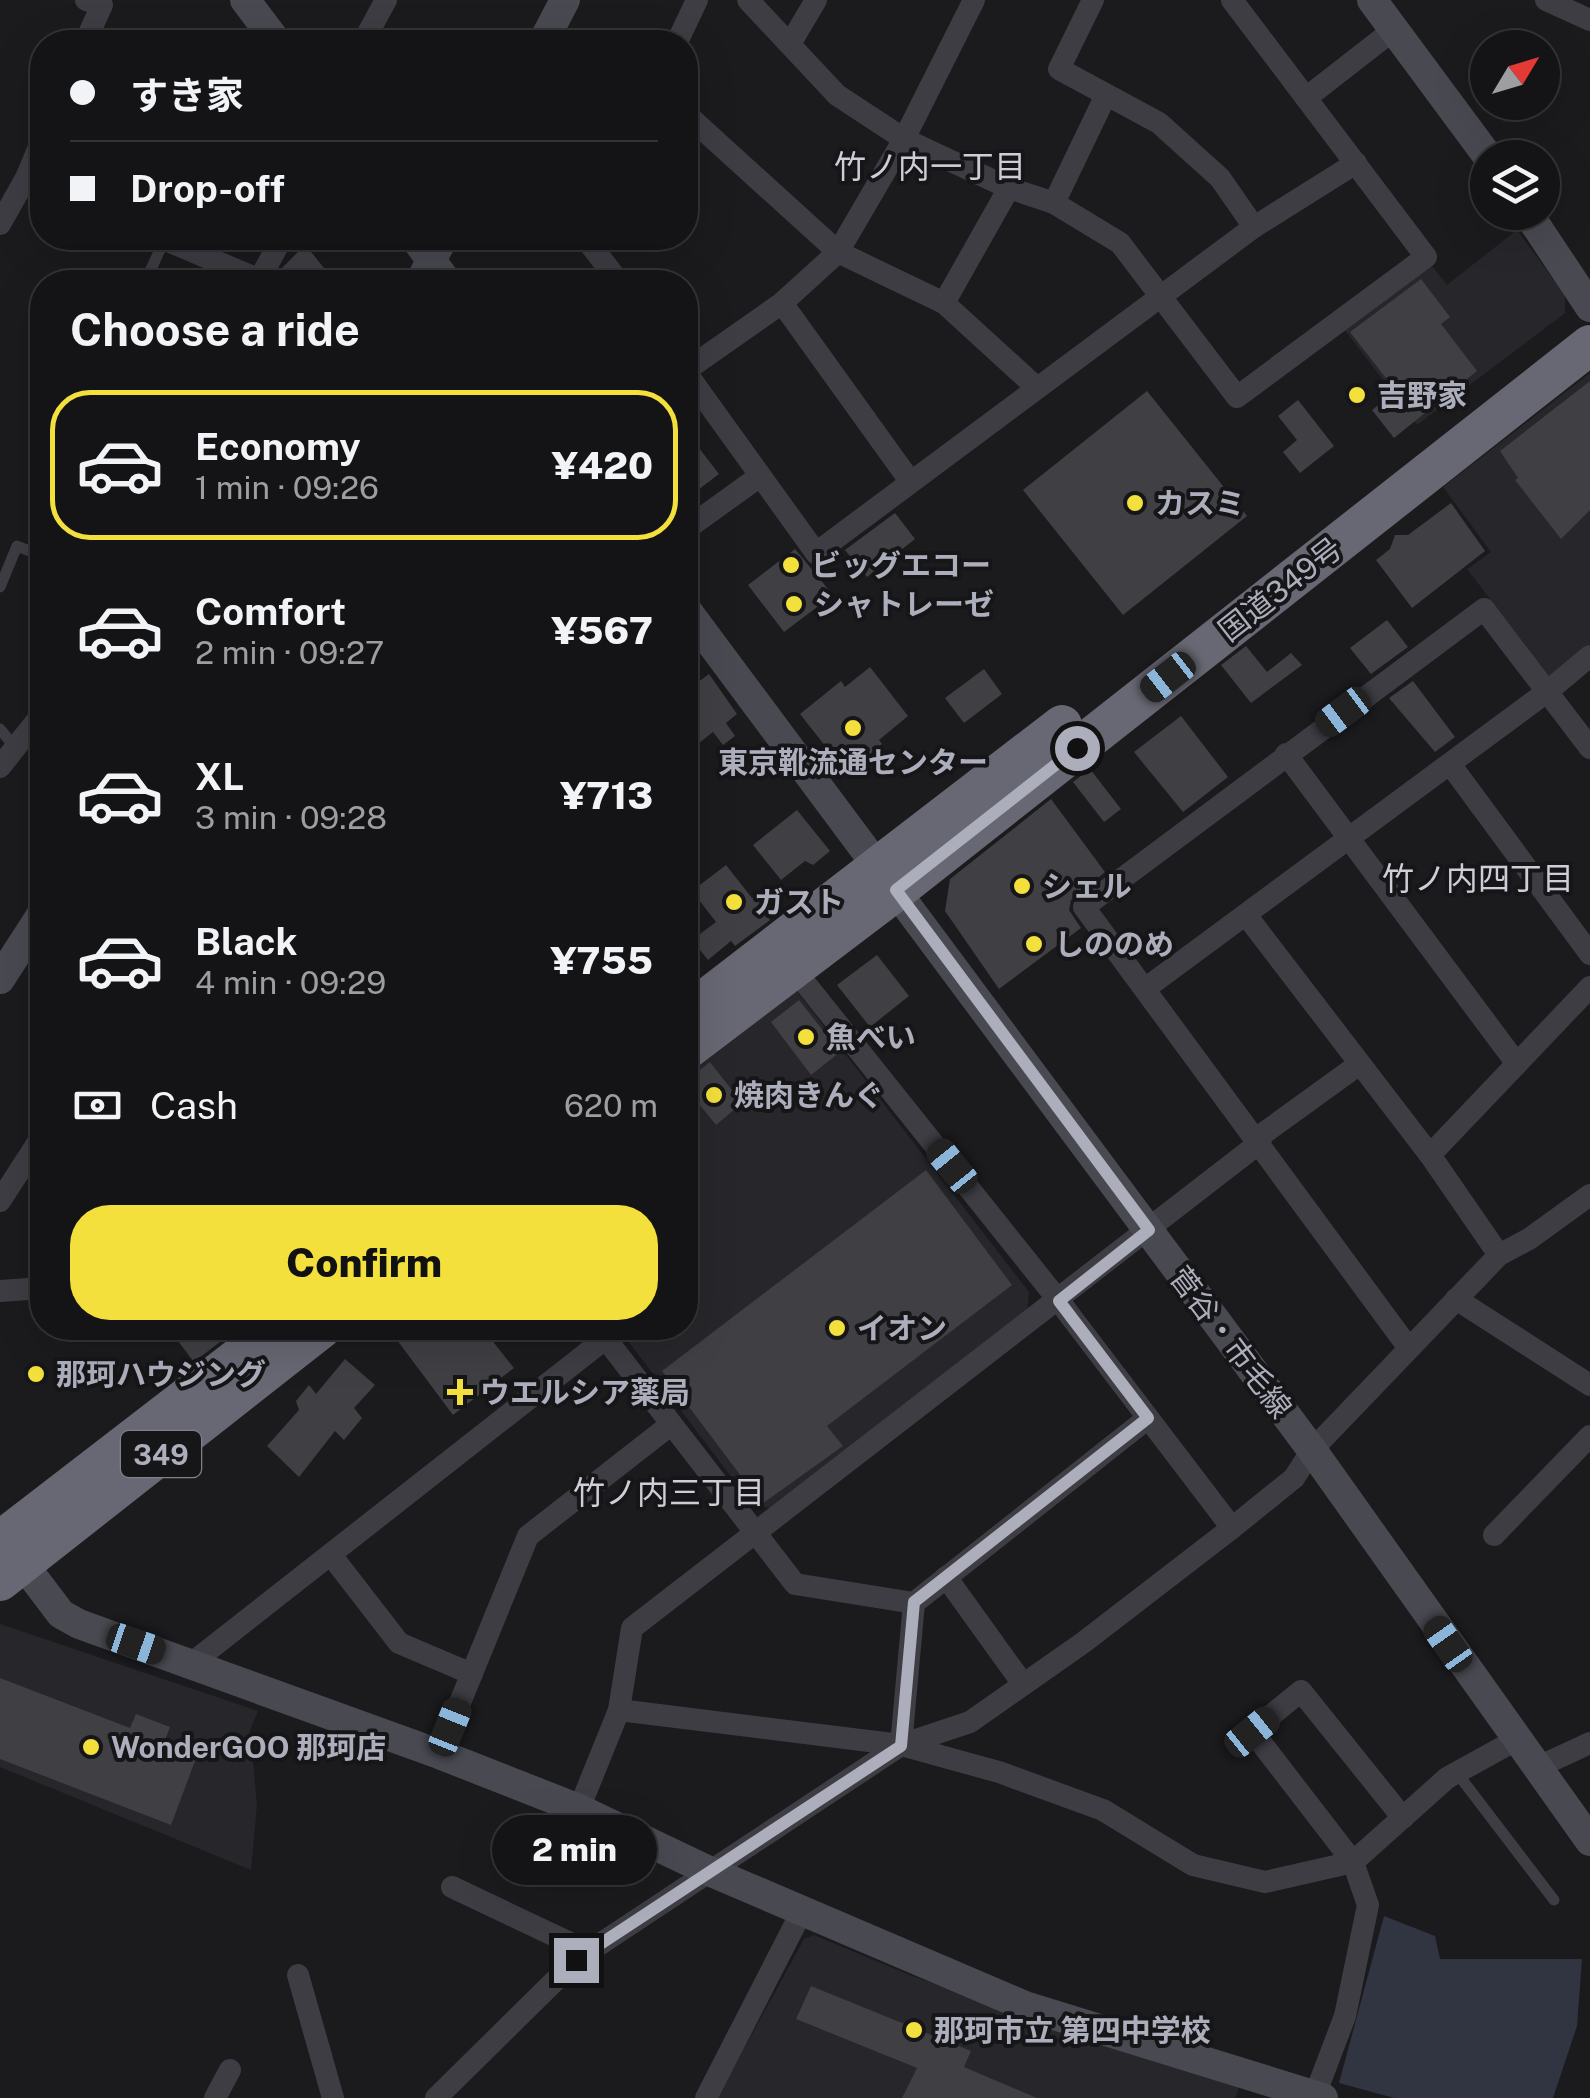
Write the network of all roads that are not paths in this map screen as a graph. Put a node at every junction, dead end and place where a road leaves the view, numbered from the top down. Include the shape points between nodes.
1 (86, 0) edge
2 (245, 0) edge
3 (564, 0) edge
4 (696, 0) edge
5 (748, 0) edge
6 (816, 0) edge
7 (974, 0) edge
8 (1093, 0) edge
9 (1232, 0) edge
10 (1372, 0) edge
11 (1546, 0) edge
12 (380, 2) edge
13 (1590, 20) edge
14 (91, 30) edge
15 (268, 30) edge
16 (368, 30) edge
17 (549, 30) edge
18 (682, 30) edge
19 (1392, 31) junction
20 (790, 44) junction
21 (1106, 95) junction
22 (1306, 98) junction
23 (698, 125) edge
24 (904, 139) junction
25 (1475, 140) edge
26 (1356, 162) junction
27 (30, 187) edge
28 (1009, 188) junction
29 (1054, 204) junction
30 (0, 224) edge
31 (1254, 226) junction
32 (1538, 230) edge
33 (190, 250) edge
34 (838, 252) junction
35 (234, 270) edge
36 (1162, 296) junction
37 (782, 303) junction
38 (944, 304) junction
39 (1590, 307) edge
40 (1590, 317) edge
41 (1590, 345) edge
42 (698, 362) edge
43 (1036, 386) junction
44 (698, 389) edge
45 (760, 476) junction
46 (910, 482) junction
47 (698, 521) edge
48 (30, 551) edge
49 (0, 587) edge
50 (698, 625) edge
51 (1590, 656) edge
52 (1548, 691) junction
53 (21, 738) edge
54 (1590, 748) edge
55 (1286, 754) junction
56 (1450, 764) junction
57 (0, 768) edge
58 (1348, 838) junction
59 (887, 879) junction
60 (1246, 914) junction
61 (30, 933) edge
62 (1590, 954) edge
63 (792, 968) junction
64 (0, 979) edge
65 (1146, 988) junction
66 (1590, 988) edge
67 (698, 1007) edge
68 (698, 1040) edge
69 (1516, 1064) junction
70 (1358, 1065) junction
71 (1258, 1144) junction
72 (30, 1155) edge
73 (1430, 1156) junction
74 (1590, 1195) edge
75 (0, 1201) edge
76 (1149, 1230) junction
77 (1498, 1255) junction
78 (30, 1289) edge
79 (0, 1291) edge
80 (1456, 1299) junction
81 (1059, 1301) junction
82 (263, 1340) edge
83 (305, 1340) edge
84 (592, 1340) edge
85 (606, 1340) edge
86 (1408, 1347) junction
87 (1590, 1385) edge
88 (1148, 1418) junction
89 (670, 1426) junction
90 (1590, 1436) edge
91 (1312, 1450) junction
92 (1232, 1528) junction
93 (754, 1535) junction
94 (1494, 1536) dead end
95 (5, 1552) edge
96 (330, 1555) junction
97 (946, 1577) junction
98 (914, 1602) junction
99 (192, 1664) junction
100 (472, 1674) junction
101 (1023, 1684) junction
102 (619, 1710) junction
103 (1516, 1740) junction
104 (1590, 1743) edge
105 (901, 1746) junction
106 (439, 1754) junction
107 (1536, 1768) junction
108 (1457, 1773) junction
109 (579, 1809) junction
110 (1402, 1818) junction
111 (1590, 1841) edge
112 (1352, 1862) junction
113 (709, 1870) junction
114 (452, 1888) dead end
115 (1554, 1900) dead end
116 (802, 1912) junction
117 (590, 1952) junction
118 (298, 1975) dead end
119 (230, 2070) dead end
120 (1252, 2087) edge
121 (1319, 2097) edge
122 (215, 2098) edge
123 (333, 2098) edge
124 (436, 2098) edge
125 (706, 2098) edge

1 - 14 street via 102,5
2 - 15 street
3 - 17 street
4 - 18 street
5 - 20 street
6 - 20 street
7 - 24 street
8 - 21 street via 1059,69
9 - 22 street
10 - 19 street
11 - 13 street
12 - 16 street
19 - 22 street
19 - 25 street
20 - 24 street via 838,95
21 - 29 street
21 - 31 street via 1160,123 1220,178
22 - 26 street
23 - 34 street
24 - 28 street
24 - 34 street
26 - 31 street
26 - 36 street via 1426,257 1237,396
27 - 30 street
28 - 29 street
28 - 38 street
29 - 36 street via 1120,243
31 - 36 street
32 - 39 street
33 - 35 street
34 - 37 street
34 - 38 street
36 - 43 street
37 - 42 street
37 - 46 street
38 - 43 street
40 - 59 highway, 国道349号
41 - 59 highway, 国道349号
43 - 46 street
44 - 45 street
45 - 46 street via 816,553
45 - 47 street
48 - 49 lane via 18,546
50 - 59 street, 菅谷・市毛線
51 - 52 street
52 - 54 street
52 - 55 street via 1484,609
52 - 56 street
53 - 57 street
55 - 58 street
55 - 65 street via 1084,906
56 - 58 street
56 - 62 street
58 - 60 street
58 - 69 street
59 - 63 highway, 国道349号
59 - 67 highway, 国道349号
59 - 76 street, 菅谷・市毛線
60 - 65 street
60 - 70 street
61 - 64 street
63 - 68 highway, 国道349号
63 - 81 street
65 - 71 street
66 - 69 street
69 - 73 street
70 - 71 street via 1264,1132
70 - 73 street
71 - 76 street
71 - 86 street
72 - 75 street
73 - 77 street
74 - 77 street
76 - 81 street
76 - 91 street, 菅谷・市毛線
77 - 80 street
78 - 79 street
80 - 86 street
80 - 87 street
81 - 88 street
81 - 93 street
82 - 95 highway, 349
83 - 95 highway, 349
84 - 96 street
85 - 89 street
86 - 91 street
88 - 92 street
88 - 97 street
89 - 93 street
89 - 100 street via 528,1536
90 - 94 street
91 - 92 street via 1294,1478
91 - 103 street, 菅谷・市毛線
92 - 101 street
93 - 98 street via 795,1584
93 - 102 street via 632,1628
95 - 99 street via 61,1614
96 - 99 street
96 - 100 street via 400,1643
97 - 98 street
97 - 101 street
98 - 105 street
99 - 106 street
100 - 106 street
101 - 105 street via 970,1722
102 - 105 street
102 - 109 street
103 - 107 street, 菅谷・市毛線
103 - 108 street
104 - 107 street
105 - 112 street via 1103,1810 1193,1865 1266,1882
105 - 113 street
106 - 109 street
107 - 111 street, 菅谷・市毛線
108 - 110 street
108 - 115 lane
109 - 113 street
110 - 112 street
110 - 112 street via 1301,1692 1252,1732
112 - 121 street via 1368,1905 1345,2016
113 - 116 street
113 - 117 street
114 - 117 street
116 - 120 street via 1025,2006
116 - 125 street
117 - 124 street
118 - 123 street
119 - 122 street
120 - 121 street

